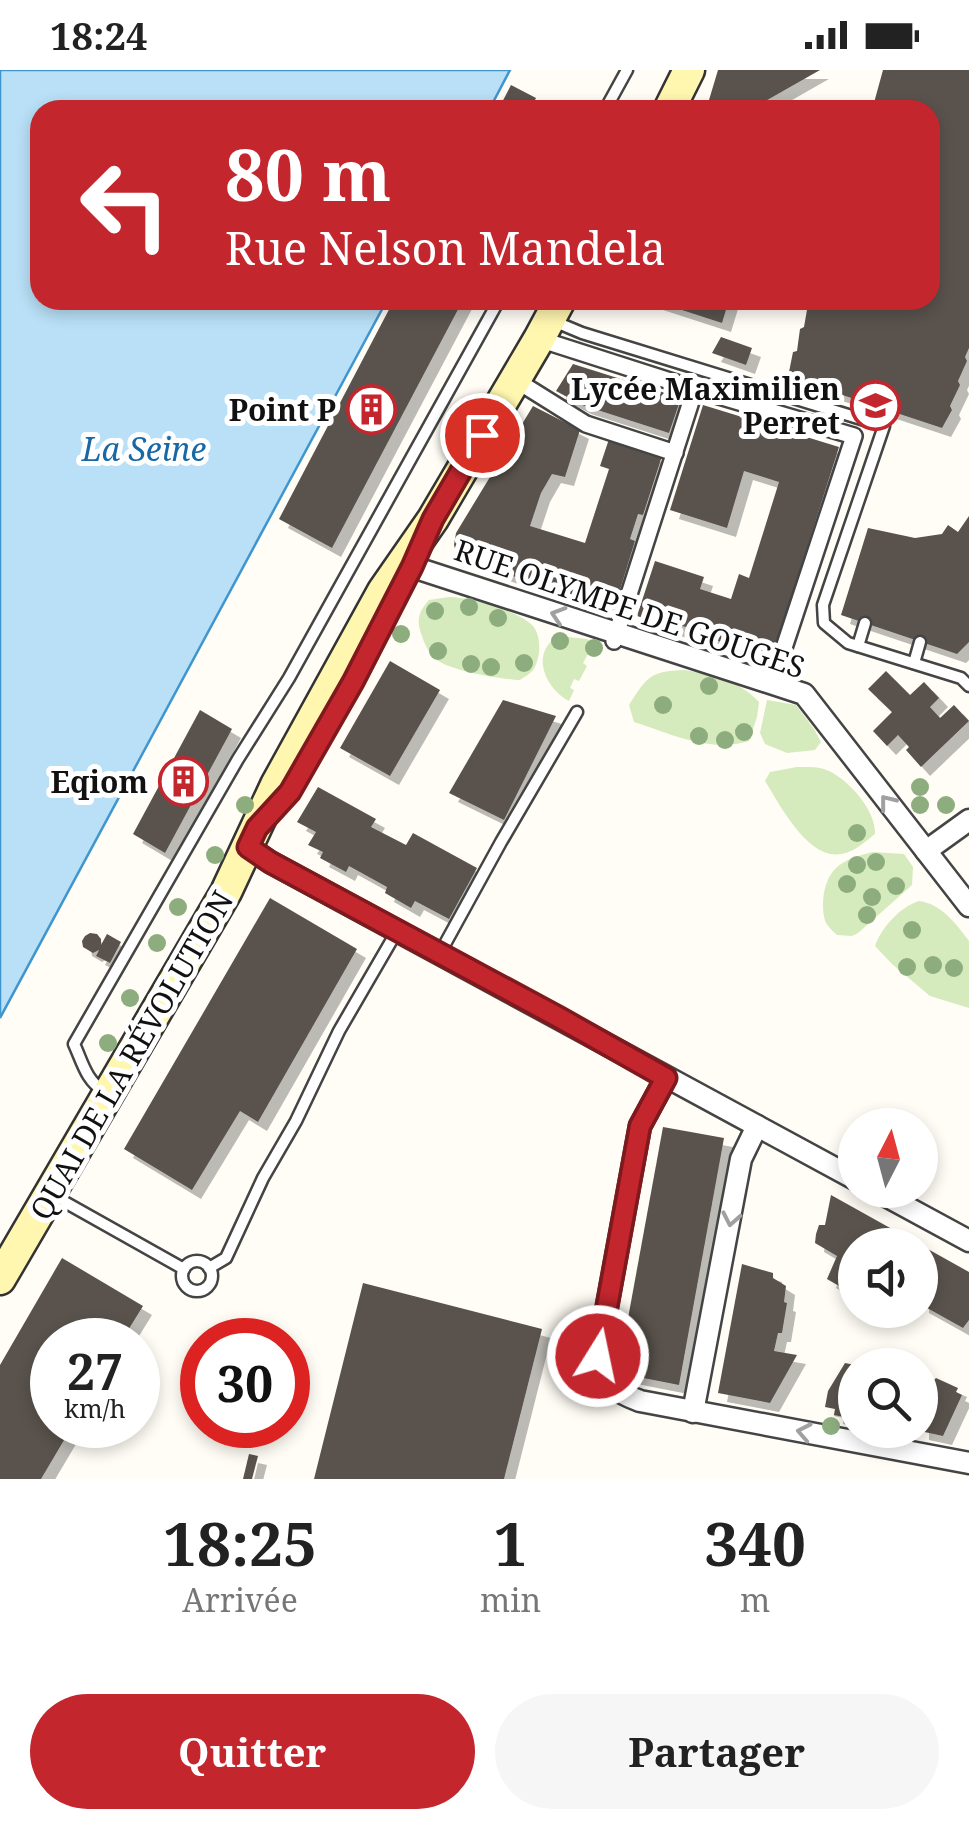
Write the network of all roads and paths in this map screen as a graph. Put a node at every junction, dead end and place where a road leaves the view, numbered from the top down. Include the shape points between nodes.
1 (627, 70) edge
2 (670, 70) edge
3 (690, 70) edge
4 (610, 100) edge
5 (655, 100) edge
6 (674, 100) edge
7 (493, 310) edge
8 (550, 320) edge
9 (514, 379) junction
10 (695, 390) junction
11 (675, 453) junction
12 (433, 519) junction
13 (412, 567) junction
14 (865, 623) dead end
15 (615, 637) junction
16 (920, 642) dead end
17 (858, 646) junction
18 (914, 663) junction
19 (772, 684) junction
20 (969, 686) edge
21 (578, 712) dead end
22 (969, 820) edge
23 (252, 838) junction
24 (926, 851) junction
25 (969, 906) edge
26 (397, 930) junction
27 (440, 953) junction
28 (666, 1078) junction
29 (109, 1093) junction
30 (756, 1126) junction
31 (838, 1170) edge
32 (50, 1194) junction
33 (908, 1208) edge
34 (969, 1241) edge
35 (208, 1268) junction
36 (184, 1269) junction
37 (0, 1279) edge
38 (693, 1412) junction
39 (969, 1463) edge

1 - 4 lane
2 - 5 main road
3 - 6 main road
7 - 29 lane via 74,1044 88,1078
8 - 9 main road, QUAI DE LA RÉVOLUTION
8 - 10 street
8 - 17 lane via 884,426 823,604 824,623
9 - 11 street via 586,424
9 - 12 main road, QUAI DE LA RÉVOLUTION
10 - 11 street
10 - 19 street via 854,436
11 - 15 street
12 - 13 main road, QUAI DE LA RÉVOLUTION
12 - 23 main road, QUAI DE LA RÉVOLUTION via 383,591
15 -> 13 street, RUE OLYMPE DE GOUGES
13 - 23 main road, QUAI DE LA RÉVOLUTION via 290,792
14 - 17 lane
15 - 19 street, RUE OLYMPE DE GOUGES
16 - 18 lane
17 - 18 lane
18 - 20 lane
24 -> 19 street, RUE OLYMPE DE GOUGES via 804,694
21 - 27 lane
22 - 24 street
23 - 26 street via 270,862
23 - 29 main road, QUAI DE LA RÉVOLUTION
24 - 25 street, RUE OLYMPE DE GOUGES
26 - 27 street
26 - 35 lane via 262,1178 226,1258
27 - 28 street
28 - 30 street
28 - 38 street via 640,1126 598,1363 604,1380 622,1394
29 - 32 main road, QUAI DE LA RÉVOLUTION
30 - 31 street
30 -> 38 street via 741,1160
32 - 36 lane
32 - 37 main road, QUAI DE LA RÉVOLUTION
33 - 34 street
35 - 36 lane via 199,1262
35 - 36 lane via 210,1283 198,1291 185,1284
39 -> 38 street

